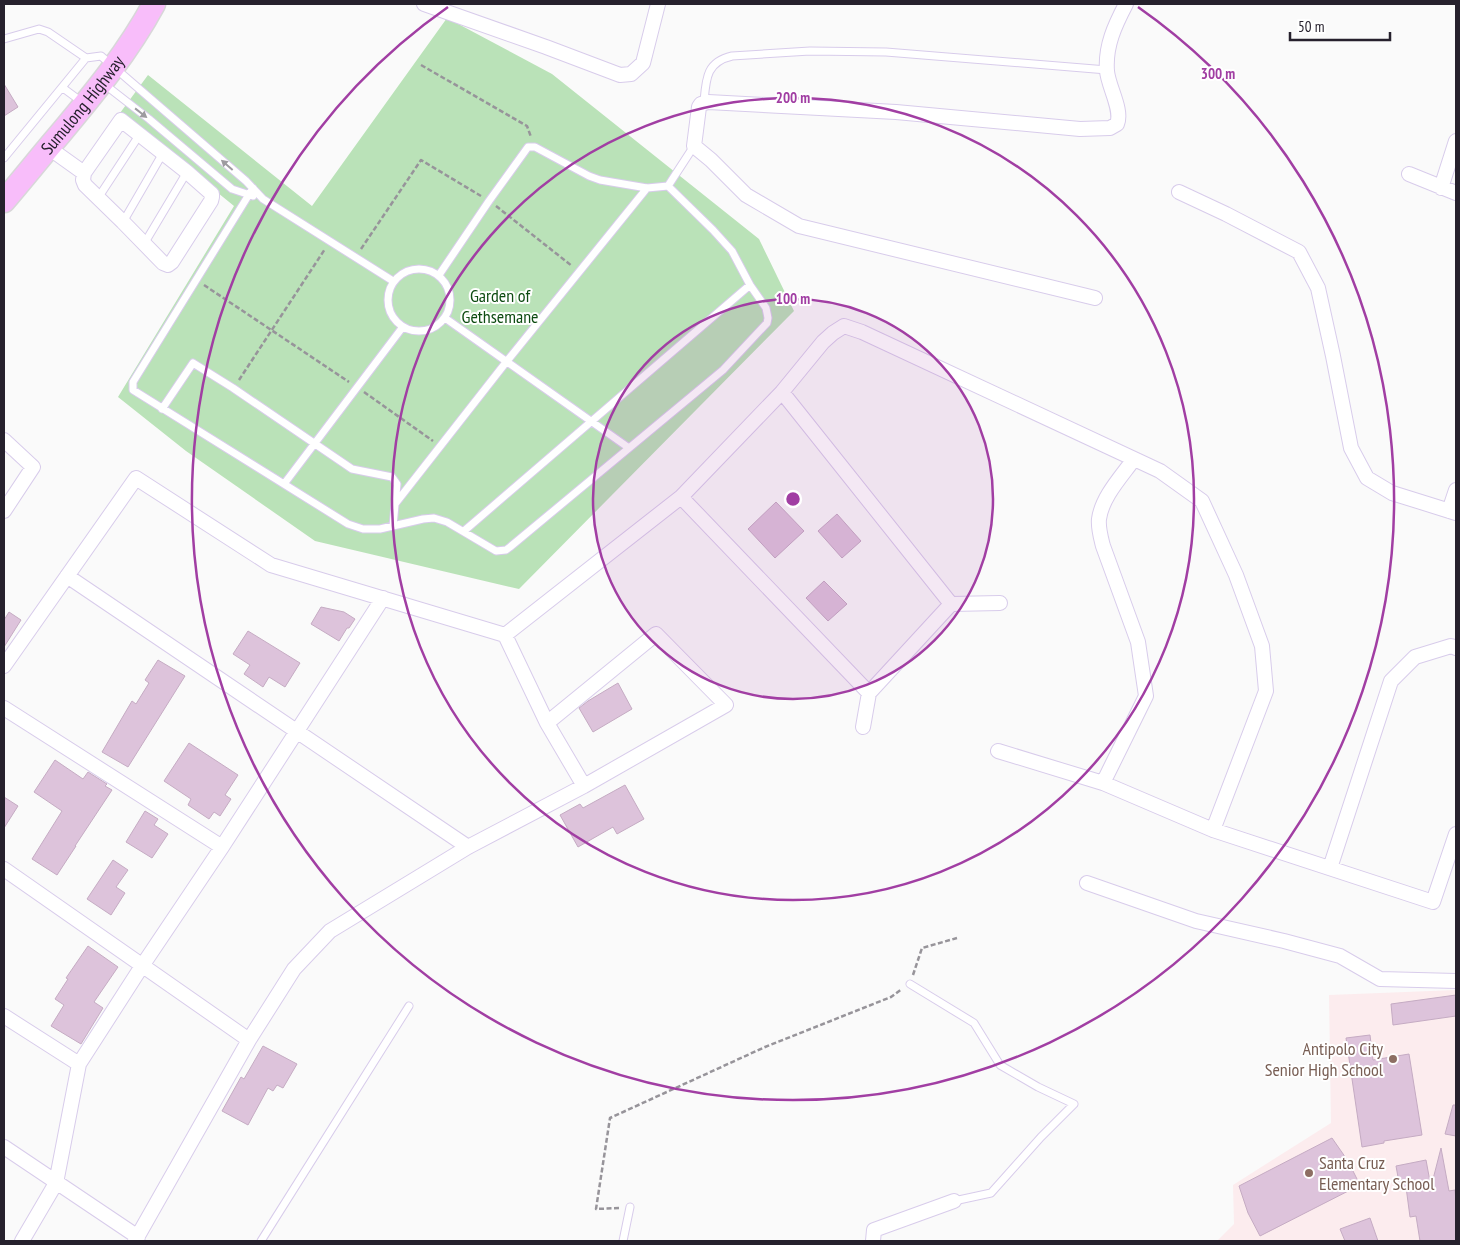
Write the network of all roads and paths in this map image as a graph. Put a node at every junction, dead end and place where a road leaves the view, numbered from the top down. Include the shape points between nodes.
1 (154, 4) edge
2 (424, 4) edge
3 (658, 4) edge
4 (1126, 4) edge
5 (4, 39) edge
6 (86, 58) junction
7 (421, 65) dead end
8 (1107, 70) junction
9 (108, 75) junction
10 (63, 88) junction
11 (704, 102) junction
12 (85, 104) junction
13 (140, 134) junction
14 (1456, 141) edge
15 (532, 146) junction
16 (694, 146) junction
17 (49, 148) junction
18 (163, 153) junction
19 (4, 158) edge
20 (187, 172) junction
21 (84, 173) junction
22 (1409, 174) dead end
23 (668, 186) junction
24 (647, 188) junction
25 (1441, 188) junction
26 (251, 191) junction
27 (1179, 192) dead end
28 (1456, 193) edge
29 (98, 199) junction
30 (4, 201) edge
31 (489, 201) junction
32 (124, 222) junction
33 (330, 241) junction
34 (144, 244) junction
35 (355, 257) junction
36 (580, 271) junction
37 (438, 275) junction
38 (196, 279) junction
39 (393, 281) junction
40 (750, 286) junction
41 (1095, 298) dead end
42 (445, 318) junction
43 (402, 328) junction
44 (272, 330) junction
45 (507, 361) junction
46 (234, 388) junction
47 (358, 388) junction
48 (782, 392) junction
49 (162, 409) junction
50 (592, 422) junction
51 (4, 440) edge
52 (315, 444) junction
53 (440, 447) junction
54 (628, 448) junction
55 (1134, 459) junction
56 (284, 484) junction
57 (1456, 490) edge
58 (681, 497) junction
59 (395, 504) junction
60 (4, 511) edge
61 (1453, 512) edge
62 (393, 526) junction
63 (464, 531) junction
64 (67, 576) junction
65 (383, 598) junction
66 (1000, 603) dead end
67 (951, 604) junction
68 (505, 635) junction
69 (1456, 648) edge
70 (4, 666) edge
71 (869, 692) junction
72 (4, 708) edge
73 (547, 723) junction
74 (863, 727) dead end
75 (297, 732) junction
76 (998, 751) dead end
77 (1103, 783) junction
78 (584, 786) junction
79 (1213, 830) junction
80 (1456, 834) edge
81 (222, 847) junction
82 (468, 847) junction
83 (1330, 868) junction
84 (4, 869) edge
85 (1087, 883) dead end
86 (957, 938) dead end
87 (142, 966) junction
88 (1456, 981) edge
89 (910, 984) junction
90 (409, 1006) dead end
91 (4, 1016) edge
92 (249, 1040) junction
93 (79, 1064) junction
94 (4, 1147) edge
95 (56, 1183) junction
96 (954, 1200) joint
97 (630, 1207) joint
98 (136, 1239) edge
99 (22, 1241) edge
100 (261, 1241) edge
101 (623, 1241) edge
102 (873, 1241) edge

1 - 9 main road, Sumulong Highway
2 - 3 street via 620,76 631,74 643,63
4 - 8 street via 1108,45
5 - 6 lane via 38,29 48,32
6 - 9 lane via 101,56
6 - 10 lane
7 - 15 path via 527,126
8 - 11 lane via 886,52 810,51 732,56 713,65 706,79
8 - 11 street via 1119,115 1117,124 1110,128 1080,129 896,112
9 - 12 main road, Sumulong Highway
26 -> 9 lane
9 -> 26 lane via 149,119 232,188
10 - 12 lane
10 - 19 lane
11 - 16 street via 698,111
12 - 17 main road, Sumulong Highway
13 - 18 street
13 - 21 street via 121,120
13 - 29 lane
14 - 25 street
15 - 24 lane via 589,176
15 - 31 lane via 525,150
16 - 23 lane
16 - 41 street via 746,195 799,226
17 - 21 street
17 - 30 main road, Sumulong Highway
18 - 20 street
18 - 32 lane
20 - 34 lane
20 - 34 street via 209,190 211,201 170,264 165,265
21 - 29 street via 85,186
22 - 25 street
23 - 24 lane
23 - 40 lane via 732,251
24 - 36 lane
25 - 28 street
26 - 33 lane
26 - 38 lane
27 - 61 street via 1299,252 1318,288 1351,448 1367,478 1392,493
29 - 32 street
31 - 35 path via 421,160
31 - 36 path
31 - 37 lane
32 - 34 street
33 - 35 lane
33 - 44 path
35 - 39 lane
36 - 45 lane
37 - 39 lane via 417,268 404,272
37 - 42 lane via 450,295
38 - 44 path
38 - 49 lane via 132,386 133,390
39 - 43 lane via 388,294 388,308 393,320
40 - 50 lane
40 - 54 lane via 768,313 764,328 723,370
42 - 43 lane via 426,331
42 - 45 lane
43 - 47 lane
44 - 46 path
44 - 47 path
45 - 50 lane
45 - 53 lane
46 - 49 lane via 193,363
46 - 52 lane
47 - 52 lane
47 - 53 path
48 - 55 street via 823,342 844,326
48 - 58 street
48 - 67 street
49 - 56 lane
50 - 54 lane
50 - 63 lane
51 - 60 street via 33,468
52 - 56 lane
52 - 59 lane via 352,470 392,477 397,484
53 - 59 lane
54 - 63 lane via 506,550 491,549
55 - 77 street via 1106,500 1099,519 1103,546 1138,642 1146,696
55 - 79 street via 1160,471 1202,502 1236,575 1262,646 1266,691
56 - 62 lane via 348,524 363,529
57 - 61 street
58 - 68 street
58 - 71 street
59 - 62 lane
62 - 63 lane via 434,518
64 - 65 street via 136,478 271,565
64 - 70 street
64 - 75 street
65 - 68 street
65 - 75 street
66 - 67 street
67 - 71 street
68 - 73 street
69 - 83 street via 1451,646 1415,657 1391,681
71 - 74 street
72 - 81 street
73 - 78 street
73 - 78 street via 656,634 726,705
75 - 81 street
75 - 82 street
76 - 77 street
77 - 79 street
78 - 82 street
79 - 83 street
80 - 83 street via 1433,902
81 - 87 street
82 - 92 street via 330,931 294,969
84 - 87 street
85 - 88 street via 1196,921 1340,956 1380,979
86 - 89 path via 922,948
87 - 92 street
87 - 93 street
89 - 96 lane via 974,1023 1000,1065 1074,1104 991,1193
89 - 97 path via 891,997 765,1047 610,1118 596,1209
90 - 100 lane
91 - 93 street
92 - 98 street
93 - 95 street
94 - 95 street
95 - 98 street
95 - 99 street
96 - 102 street via 874,1230
97 - 101 lane

